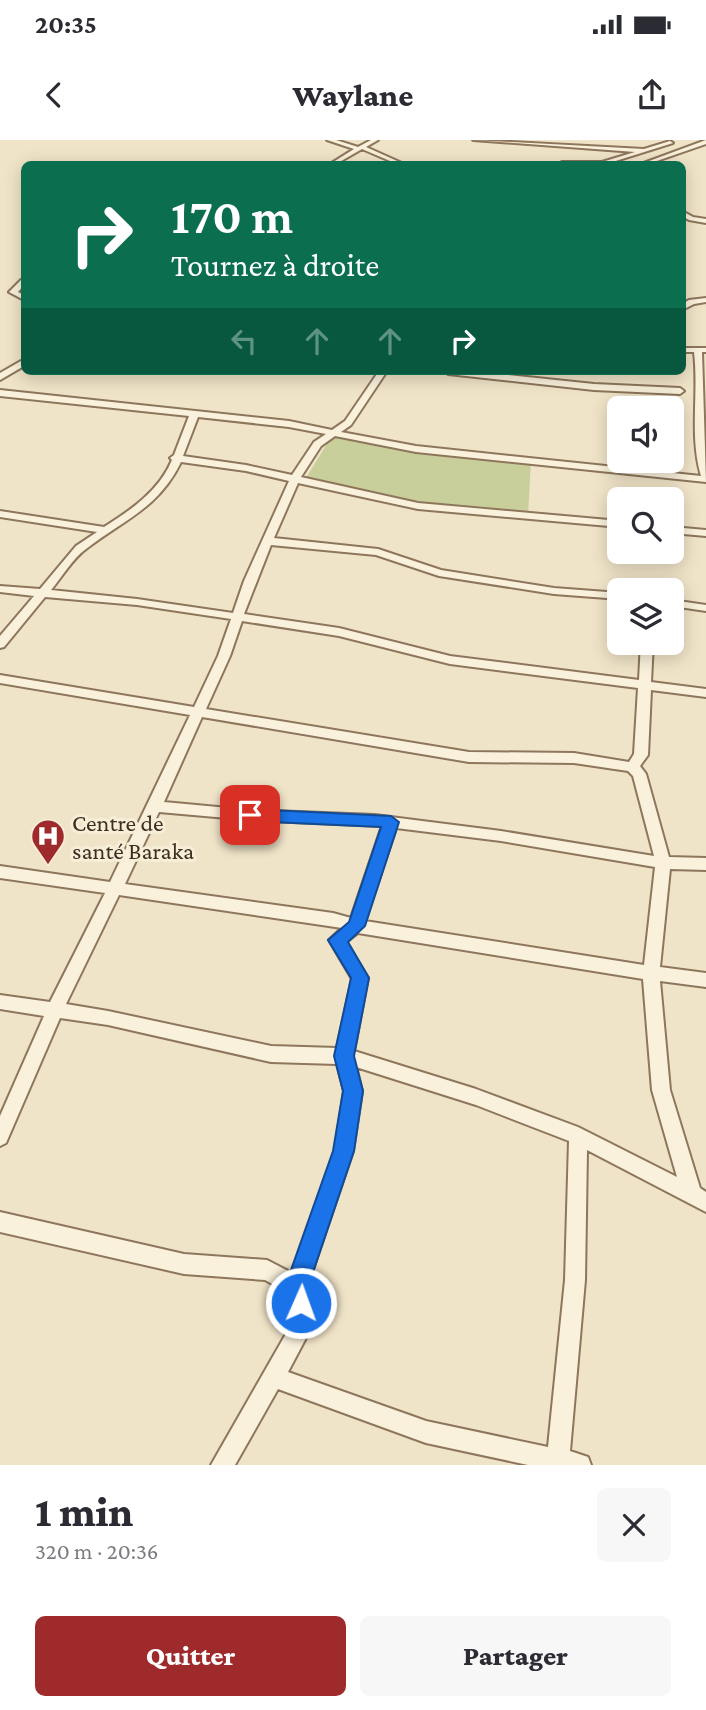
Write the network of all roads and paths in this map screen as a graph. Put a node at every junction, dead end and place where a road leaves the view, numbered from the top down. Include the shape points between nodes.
1 (330, 140) edge
2 (375, 140) edge
3 (476, 140) edge
4 (660, 140) edge
5 (564, 142) edge
6 (706, 142) edge
7 (670, 143) junction
8 (686, 147) junction
9 (360, 148) junction
10 (645, 151) junction
11 (338, 161) edge
12 (393, 161) edge
13 (562, 161) edge
14 (612, 161) edge
15 (651, 161) edge
16 (686, 216) edge
17 (706, 221) edge
18 (21, 285) edge
19 (21, 296) edge
20 (706, 300) edge
21 (686, 306) edge
22 (702, 350) edge
23 (21, 365) edge
24 (380, 375) edge
25 (493, 375) edge
26 (0, 377) edge
27 (680, 391) dead end
28 (0, 393) edge
29 (195, 412) junction
30 (332, 432) junction
31 (175, 458) junction
32 (706, 478) edge
33 (295, 479) junction
34 (0, 514) edge
35 (607, 523) edge
36 (107, 531) junction
37 (684, 531) edge
38 (706, 533) edge
39 (268, 541) junction
40 (0, 589) edge
41 (43, 594) junction
42 (607, 595) edge
43 (684, 605) edge
44 (706, 608) edge
45 (235, 620) junction
46 (0, 644) edge
47 (646, 655) edge
48 (0, 679) edge
49 (645, 683) junction
50 (706, 692) edge
51 (198, 713) junction
52 (632, 767) junction
53 (155, 806) junction
54 (391, 822) junction
55 (663, 863) junction
56 (706, 864) edge
57 (0, 872) edge
58 (113, 889) junction
59 (356, 926) junction
60 (651, 972) junction
61 (706, 980) edge
62 (0, 1002) edge
63 (55, 1010) junction
64 (344, 1056) junction
65 (578, 1136) junction
66 (0, 1137) edge
67 (699, 1198) edge
68 (0, 1222) edge
69 (297, 1287) junction
70 (273, 1377) junction
71 (564, 1464) edge
72 (222, 1465) edge

1 - 9 street
2 - 9 street
3 - 5 street
4 - 7 street
5 - 10 street
5 - 13 street
6 - 8 street
7 - 8 street
7 - 10 street
8 - 15 street
9 - 11 street
9 - 12 street
10 - 14 street
16 - 17 street
18 - 19 street via 13,292
20 - 21 street
22 - 32 street via 698,452
23 - 26 street
24 - 30 street via 348,423
25 - 27 street
28 - 29 street
29 - 30 street
29 - 31 street
30 - 32 street via 416,449
30 - 33 street via 317,444
31 - 33 street
31 - 36 street via 159,488 138,510
33 - 35 street via 418,506
33 - 39 street
34 - 36 street
36 - 41 street via 80,548
37 - 38 street
39 - 42 street via 378,552 439,573
39 - 45 street
40 - 41 street
41 - 45 street via 137,602
41 - 46 street
43 - 44 street
45 - 49 street via 339,632 450,660
45 - 51 street
47 - 49 street
48 - 51 street
49 - 50 street
49 - 52 street via 640,755
51 - 52 street via 469,757 574,758
51 - 53 street
52 - 55 street via 639,774
53 - 54 street
53 - 58 street
54 - 55 street
54 - 59 street
55 - 56 street
55 - 60 street
57 - 58 street
58 - 59 street
58 - 63 street
59 - 60 street
59 - 64 street via 337,940 360,978
60 - 61 street
60 - 67 street via 661,1090
62 - 63 street
63 - 64 street via 271,1054
63 - 66 street
64 - 65 street via 476,1097
64 - 69 street via 353,1091 344,1151
65 - 67 street
65 - 71 street
68 - 69 street via 184,1264 267,1270
69 - 70 street via 306,1319
70 - 71 street via 426,1432
70 - 72 street

